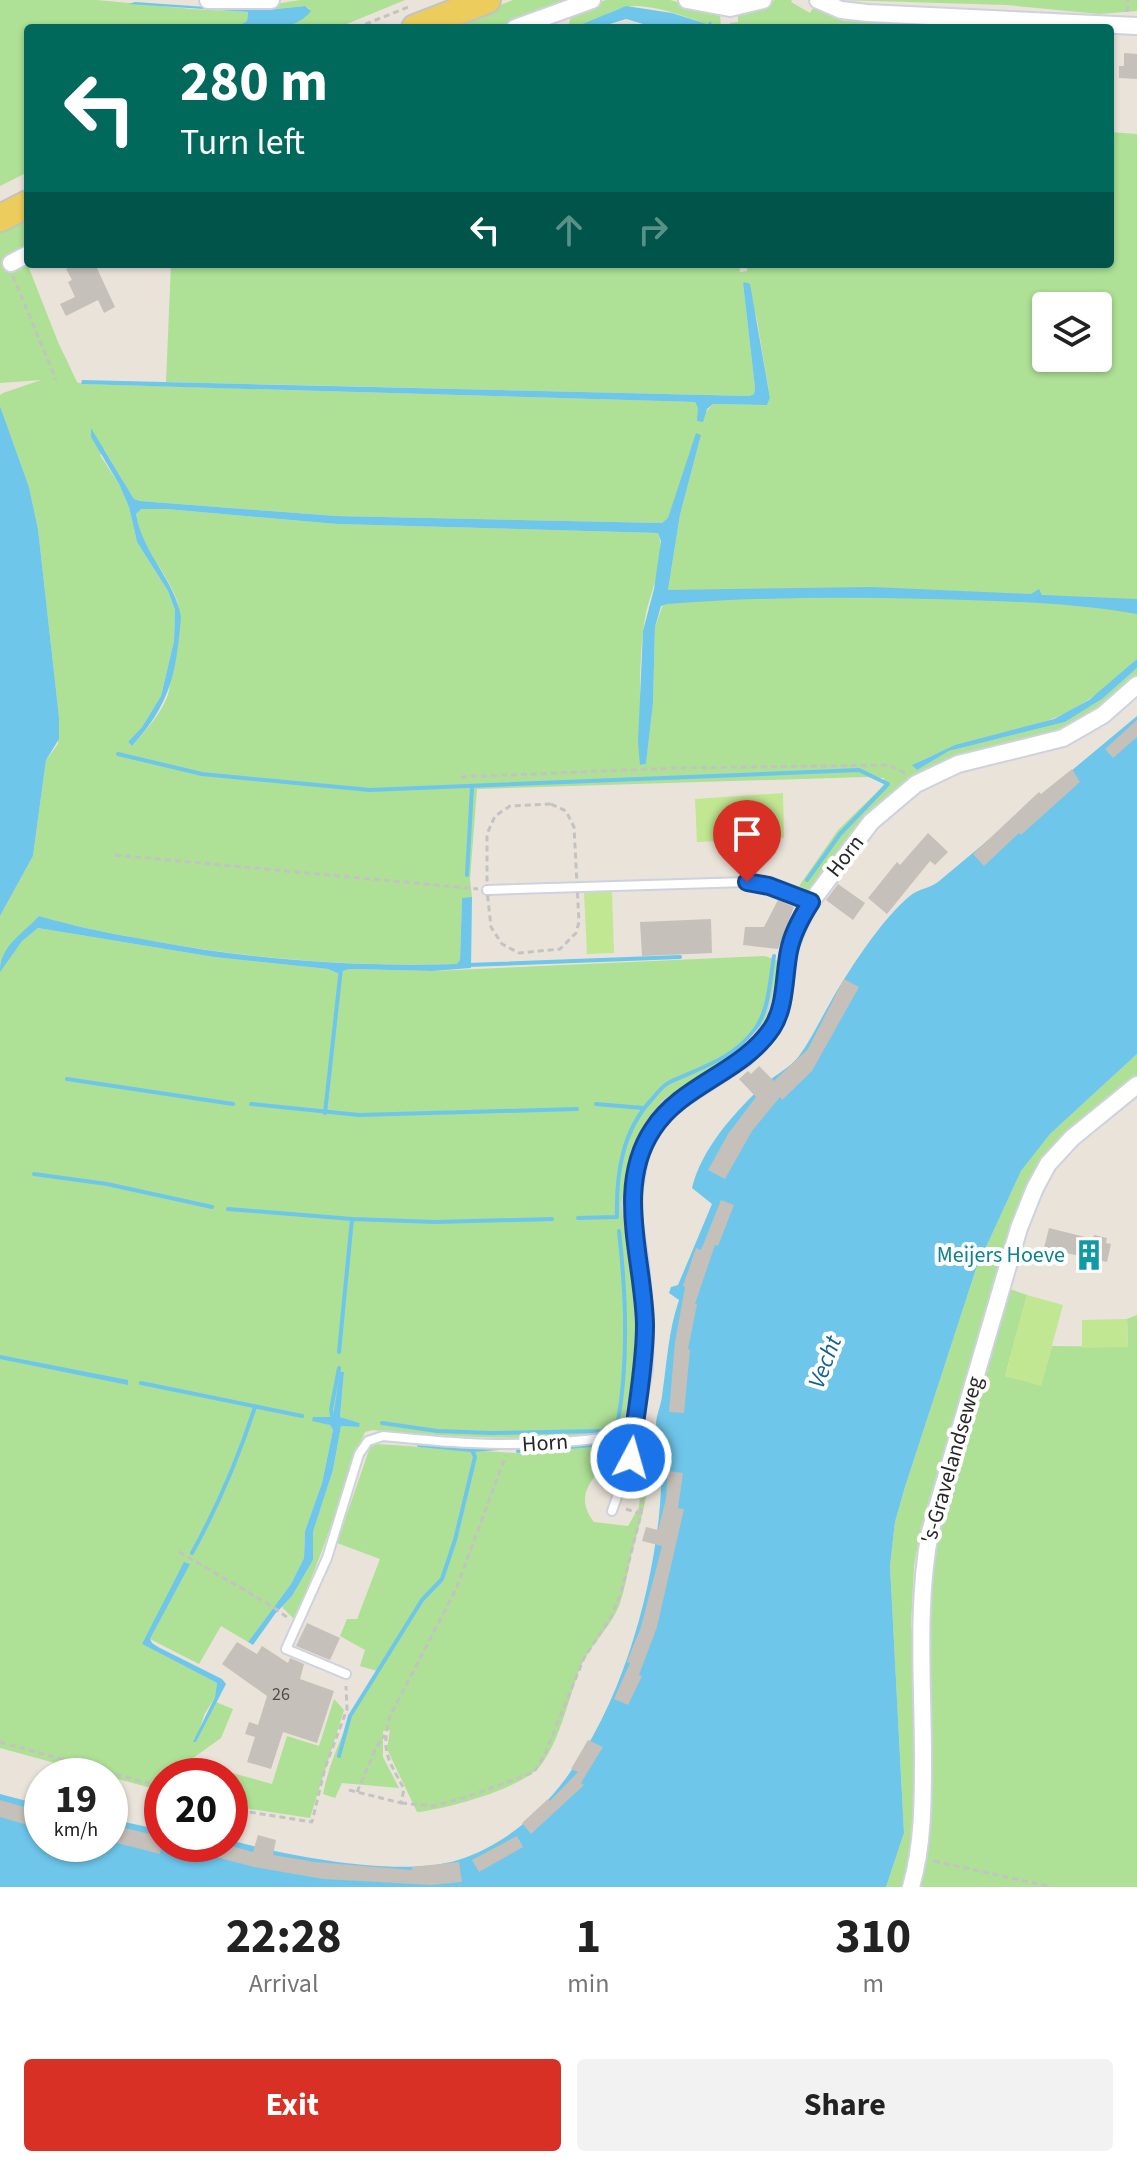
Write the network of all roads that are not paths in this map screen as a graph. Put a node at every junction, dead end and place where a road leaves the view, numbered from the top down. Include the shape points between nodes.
1 (208, 0) edge
2 (271, 0) edge
3 (487, 0) edge
4 (592, 0) edge
5 (687, 0) edge
6 (763, 0) edge
7 (818, 0) edge
8 (413, 17) edge
9 (526, 24) edge
10 (1095, 24) edge
11 (1114, 25) edge
12 (1137, 26) edge
13 (24, 206) edge
14 (0, 218) edge
15 (24, 256) edge
16 (11, 263) road end
17 (1137, 685) edge
18 (487, 890) road end
19 (811, 902) junction
20 (1137, 1085) edge
21 (633, 1427) junction
22 (613, 1508) road end
23 (346, 1674) road end
24 (911, 1887) edge

1 - 2 street
3 - 8 main road
4 - 9 street
5 - 6 street via 730,8
7 - 10 street via 867,13
11 - 12 street
13 - 14 main road
15 - 16 street
17 - 19 street, Horn via 1103,715 1063,738 958,764 916,784 871,822
18 - 19 lane via 747,882
19 - 21 street, Horn via 789,949 774,1025 746,1057 670,1107 640,1154 631,1205 645,1324 644,1369
20 - 24 street, 's-Gravelandseweg via 1059,1151 1035,1188 930,1532 922,1617 923,1792
21 - 22 lane via 631,1458
21 - 23 lane, Horn via 590,1440 510,1446 383,1436 368,1441 327,1558 286,1649

